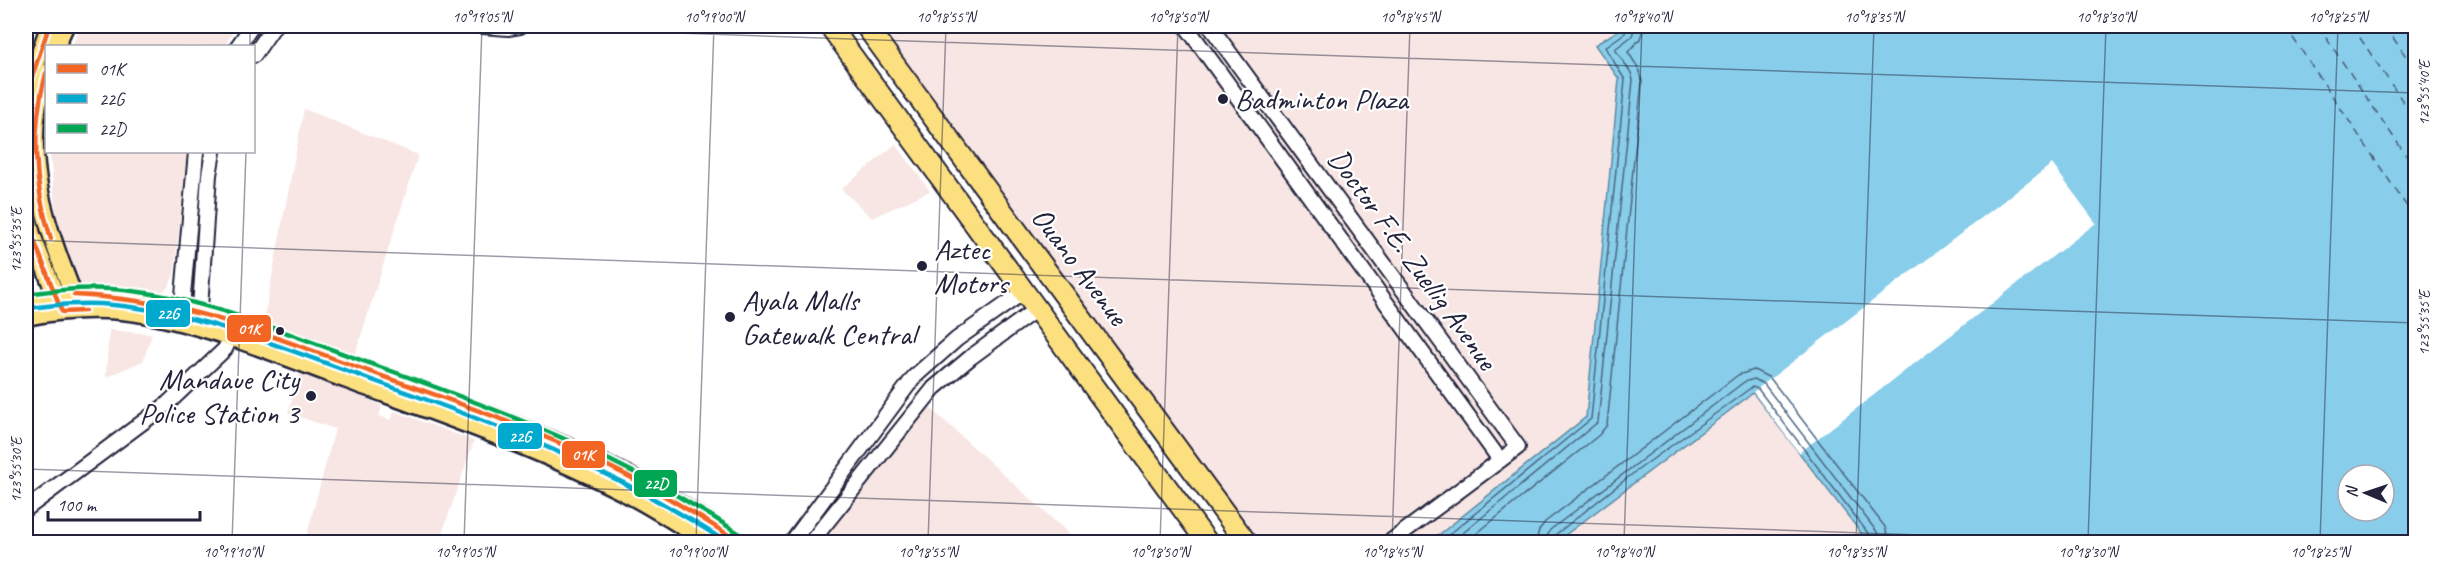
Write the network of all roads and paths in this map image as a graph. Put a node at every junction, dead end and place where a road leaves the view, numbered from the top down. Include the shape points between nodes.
1 (49, 26) edge
2 (65, 26) edge
3 (252, 26) edge
4 (274, 26) edge
5 (483, 26) edge
6 (520, 26) edge
7 (830, 26) edge
8 (866, 26) edge
9 (1185, 26) edge
10 (1210, 26) edge
11 (56, 45) edge
12 (239, 45) edge
13 (255, 54) edge
14 (1240, 68) junction
15 (45, 78) edge
16 (1224, 80) junction
17 (26, 95) edge
18 (196, 153) edge
19 (213, 153) edge
20 (26, 209) edge
21 (1022, 293) junction
22 (26, 301) edge
23 (77, 303) junction
24 (59, 304) junction
25 (1035, 310) junction
26 (181, 315) junction
27 (26, 316) edge
28 (199, 320) junction
29 (233, 332) junction
30 (855, 460) junction
31 (1500, 460) junction
32 (869, 471) junction
33 (639, 479) junction
34 (629, 495) junction
35 (26, 509) edge
36 (707, 543) edge
37 (739, 543) edge
38 (792, 543) edge
39 (811, 543) edge
40 (1207, 543) edge
41 (1246, 543) edge
42 (1390, 543) edge

1 - 17 main road
2 - 11 main road
3 - 12 street
4 - 13 street
5 - 6 street
7 - 21 highway, Ouano Avenue via 916,140
8 - 41 highway, Ouano Avenue
9 - 16 street, Doctor F.E. Zuellig Avenue
10 - 14 street, Doctor F.E. Zuellig Avenue
14 - 16 street
14 - 31 street, Doctor F.E. Zuellig Avenue via 1518,447
15 - 23 main road via 35,130 36,166 47,228
16 - 31 street, Doctor F.E. Zuellig Avenue
18 - 26 street
19 - 28 street
20 - 24 main road
21 - 25 highway, Ouano Avenue
21 - 30 street via 957,339 914,377
22 - 24 main road
23 - 24 main road
23 - 26 main road via 127,297
24 - 27 main road
25 - 32 street via 934,388
25 - 40 highway, Ouano Avenue
26 - 28 main road
28 - 29 main road
29 - 33 main road via 498,417
29 - 34 main road via 494,434
29 - 35 street via 225,349 166,405
30 - 32 street
30 - 38 street
31 - 42 street, Doctor F.E. Zuellig Avenue
32 - 39 street
33 - 34 main road
33 - 37 main road
34 - 36 main road

